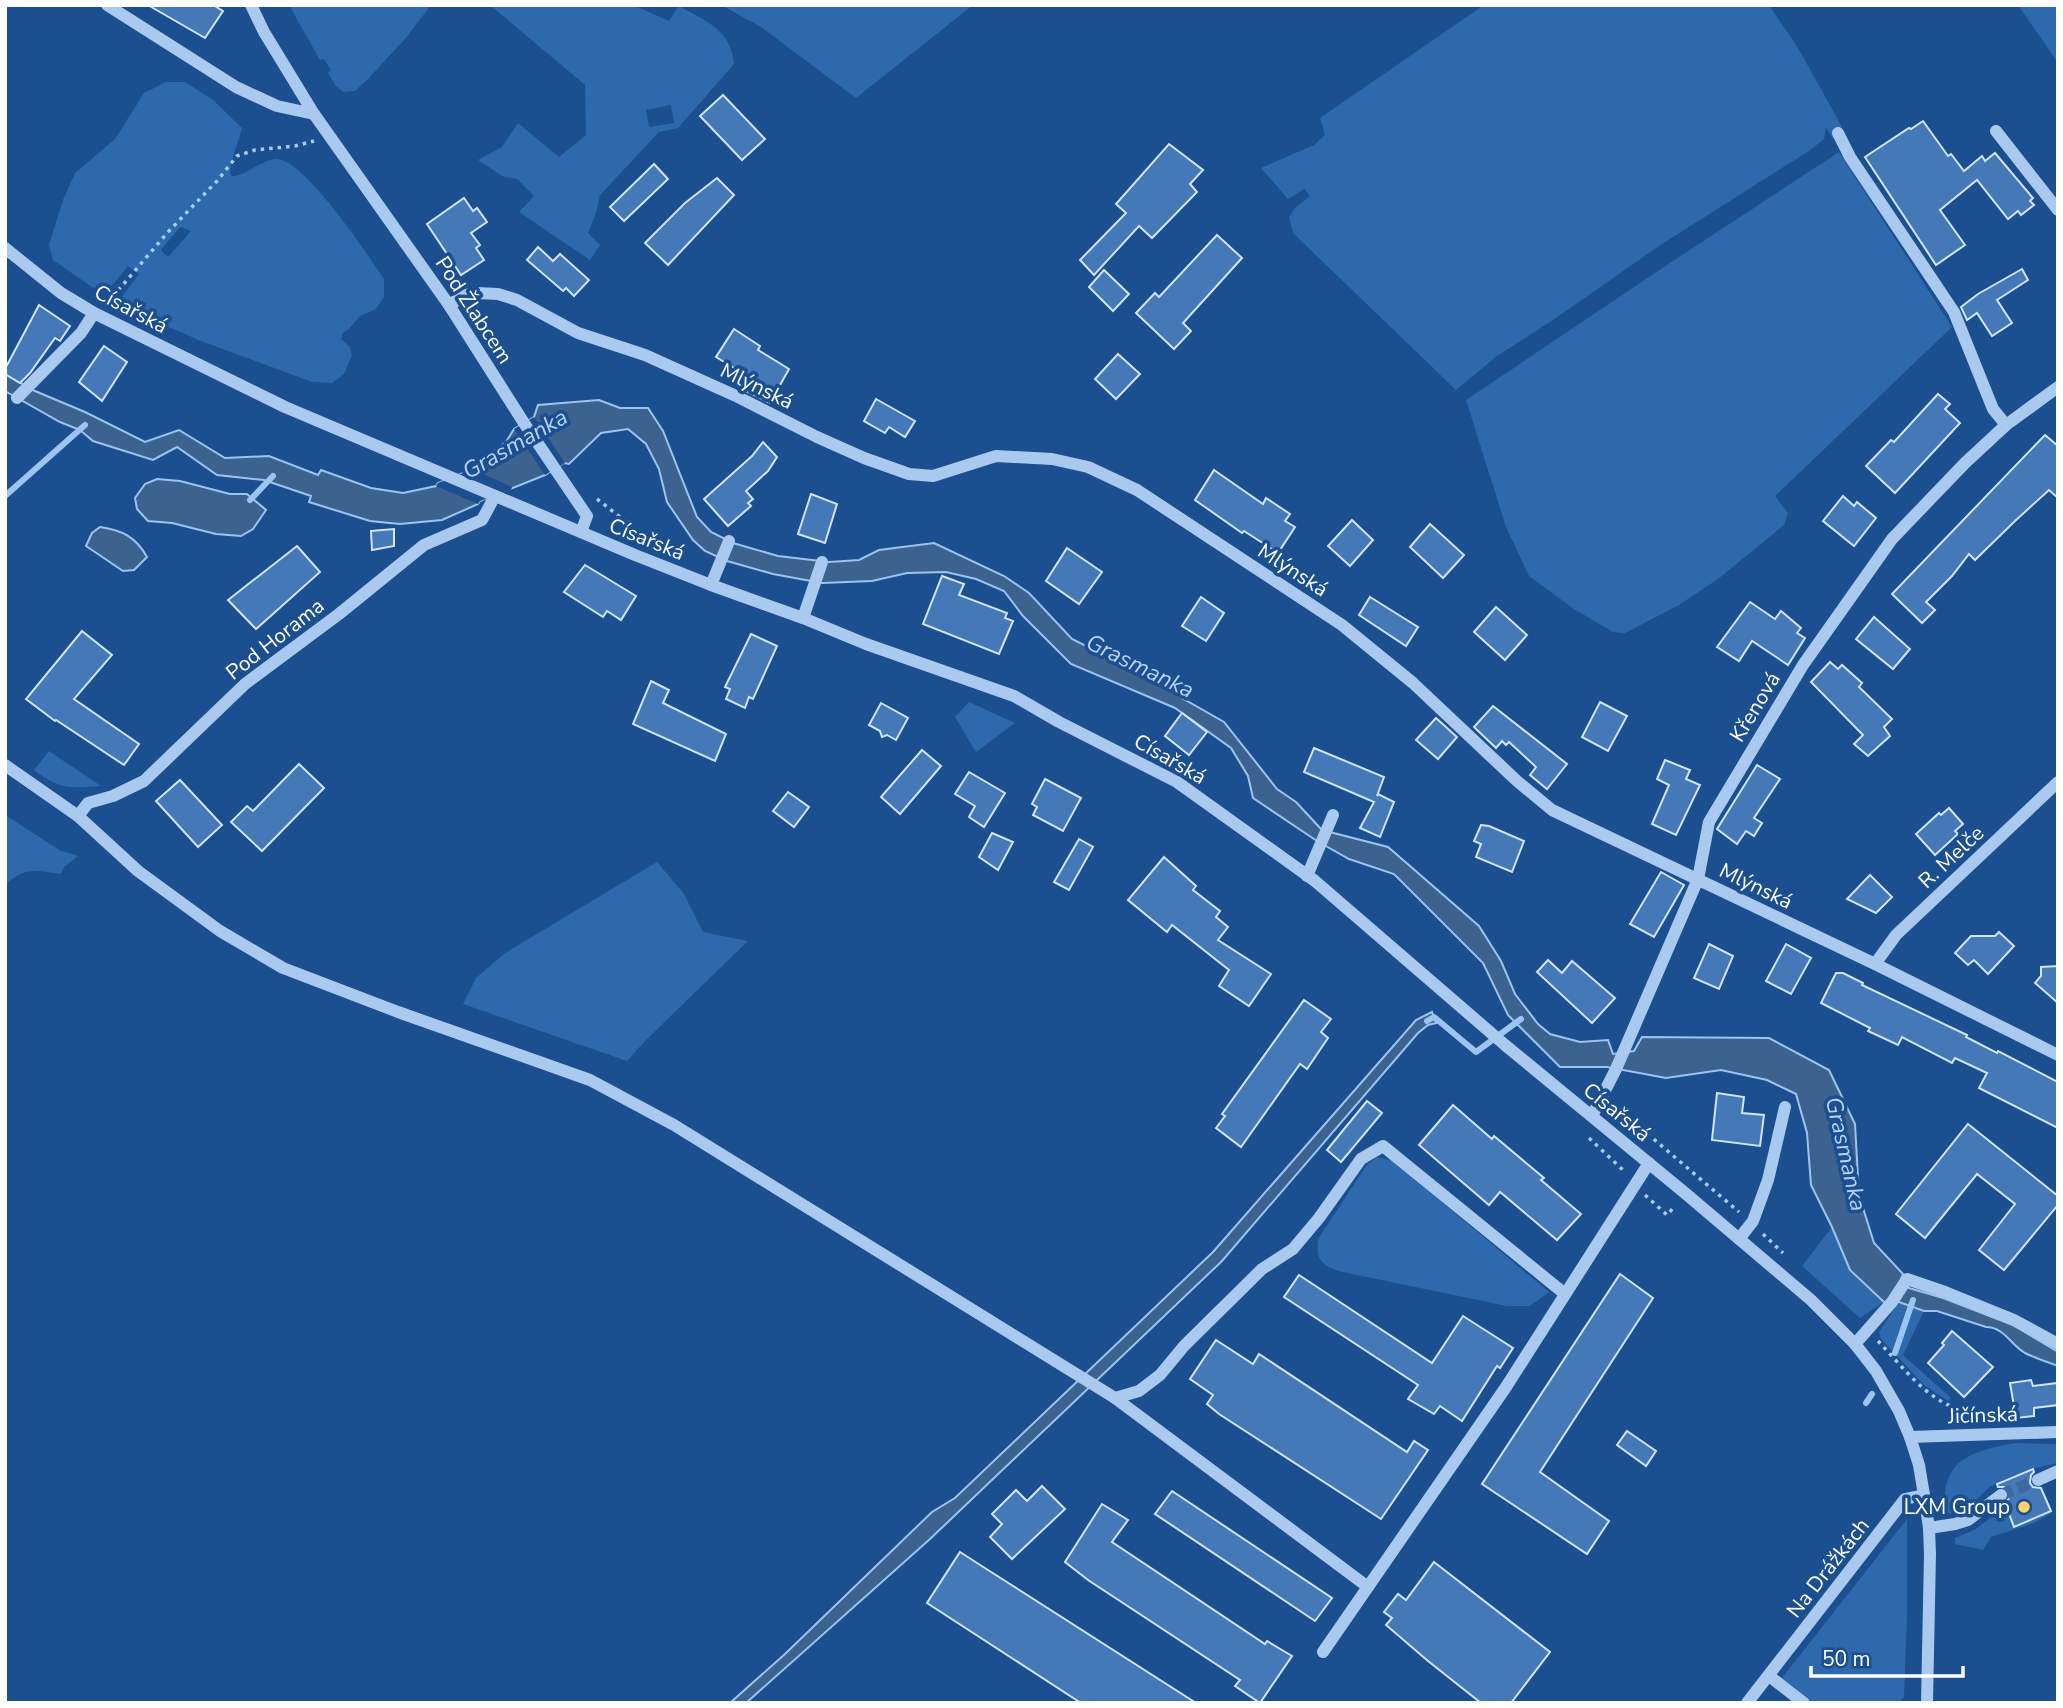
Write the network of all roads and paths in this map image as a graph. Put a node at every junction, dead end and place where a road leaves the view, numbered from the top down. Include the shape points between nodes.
1 (107, 5) edge
2 (251, 5) edge
3 (314, 114) junction
4 (1996, 131) dead end
5 (1838, 133) dead end
6 (330, 137) junction
7 (2058, 210) edge
8 (5, 248) edge
9 (449, 304) junction
10 (94, 313) junction
11 (2058, 387) edge
12 (17, 398) dead end
13 (2006, 425) junction
14 (495, 496) junction
15 (593, 496) dead end
16 (581, 532) junction
17 (729, 541) dead end
18 (635, 555) junction
19 (822, 562) dead end
20 (711, 585) junction
21 (803, 618) junction
22 (5, 765) edge
23 (2058, 782) edge
24 (1333, 815) dead end
25 (78, 816) junction
26 (1307, 876) junction
27 (1698, 879) junction
28 (1875, 964) junction
29 (2058, 1055) edge
30 (1603, 1096) junction
31 (1784, 1107) dead end
32 (1592, 1116) junction
33 (1586, 1135) dead end
34 (1649, 1163) junction
35 (1699, 1177) junction
36 (1636, 1184) junction
37 (1685, 1193) junction
38 (1751, 1223) junction
39 (1739, 1239) junction
40 (1786, 1255) dead end
41 (1565, 1294) junction
42 (1867, 1330) junction
43 (1855, 1344) junction
44 (2058, 1344) edge
45 (1115, 1398) junction
46 (1994, 1418) dead end
47 (2058, 1432) edge
48 (1910, 1437) junction
49 (2058, 1471) edge
50 (2038, 1480) tunnel mouth
51 (1924, 1495) junction
52 (2001, 1495) tunnel mouth
53 (1929, 1528) junction
54 (1368, 1587) junction
55 (1323, 1652) dead end
56 (1769, 1676) junction
57 (1746, 1703) edge
58 (1804, 1703) edge
59 (1927, 1703) edge

1 - 3 street via 236,87 276,106
2 - 3 street, Pod Žlabcem
3 - 6 street, Pod Žlabcem
4 - 7 street
5 - 13 street via 1954,312 1993,409
6 - 9 street, Pod Žlabcem
6 - 10 path via 237,156
8 - 10 street, Císařská
9 - 16 street, Pod Žlabcem via 587,516
9 - 27 street, Mlýnská via 477,293 517,300 578,332 645,355 828,442 909,474 933,476 1007,455 1088,467 1136,490 1342,625 1552,810
10 - 12 street
10 - 14 street, Císařská via 285,407
11 - 13 street, Křenová
13 - 27 street, Křenová via 1892,539 1803,664 1709,822
14 - 16 street, Císařská
14 - 25 street, Pod Horama via 482,520 424,545 245,684 144,781 88,803
15 - 18 path via 643,535
16 - 18 street, Císařská
17 - 20 street
18 - 20 street, Císařská
19 - 21 street
20 - 21 street, Císařská
21 - 26 street, Císařská via 1010,694 1177,782
22 - 25 street
23 - 28 street, R. Melče via 1896,935
24 - 26 street
25 - 45 street via 138,871 219,931 283,968 590,1080 686,1132
26 - 32 street, Císařská
27 - 28 street, Mlýnská
27 - 30 street, Křenová
28 - 29 street, Mlýnská
30 - 32 street, Křenová
30 - 35 path
31 - 38 street via 1773,1166
32 - 34 street, Císařská
33 - 36 path
34 - 36 street
34 - 37 street, Císařská
35 - 37 path
35 - 38 path
36 - 37 path via 1667,1215
36 - 41 street
37 - 39 street, Císařská
38 - 39 street
38 - 40 path
39 - 43 street, Císařská
41 - 45 street via 1382,1146 1361,1159 1293,1250 1262,1269 1160,1375 1139,1391
41 - 54 street
42 - 43 street
42 - 44 street via 1908,1278 2014,1320
42 - 46 path via 1939,1399
43 - 48 street, Císařská via 1885,1384
45 - 54 street
47 - 48 street, Jičínská
48 - 51 street, Císařská
49 - 50 street
51 - 53 street, Císařská
51 - 56 street, Na Drážkách via 1905,1499
52 - 53 street via 1968,1520
53 - 59 street, Císařská
54 - 55 street
56 - 57 street, Na Drážkách
56 - 58 street

